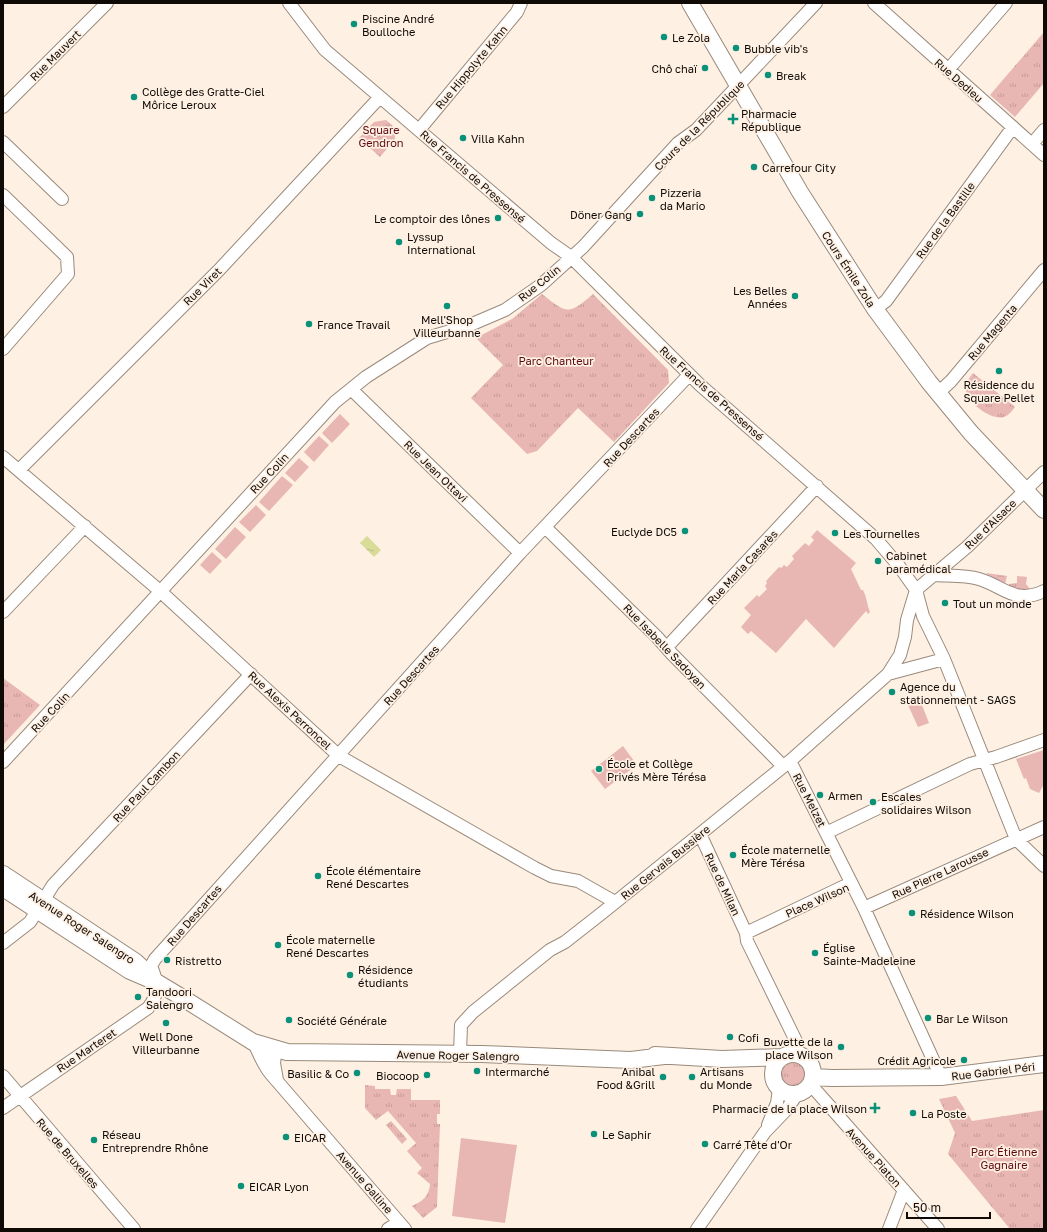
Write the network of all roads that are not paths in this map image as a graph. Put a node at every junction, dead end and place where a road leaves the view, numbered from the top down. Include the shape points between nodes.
1 (107, 3) edge
2 (521, 3) edge
3 (690, 3) edge
4 (816, 3) edge
5 (874, 3) edge
6 (1006, 3) edge
7 (294, 5) edge
8 (948, 70) junction
9 (738, 85) junction
10 (380, 97) junction
11 (3, 107) edge
12 (1013, 127) junction
13 (419, 130) junction
14 (1044, 130) edge
15 (3, 142) edge
16 (1032, 144) junction
17 (1044, 155) edge
18 (3, 195) edge
19 (62, 200) dead end
20 (583, 247) joint
21 (571, 257) junction
22 (1044, 270) edge
23 (874, 309) junction
24 (3, 349) edge
25 (689, 375) junction
26 (351, 389) junction
27 (938, 393) junction
28 (3, 457) edge
29 (19, 470) junction
30 (1044, 472) edge
31 (817, 486) junction
32 (1024, 491) junction
33 (1044, 510) edge
34 (85, 526) junction
35 (545, 527) junction
36 (520, 553) junction
37 (935, 575) junction
38 (160, 590) junction
39 (916, 590) junction
40 (1044, 591) edge
41 (3, 612) edge
42 (666, 647) junction
43 (944, 659) junction
44 (251, 674) junction
45 (888, 674) junction
46 (1044, 740) edge
47 (339, 756) junction
48 (984, 760) junction
49 (3, 762) edge
50 (786, 763) junction
51 (1044, 827) edge
52 (826, 833) junction
53 (700, 834) junction
54 (1016, 839) junction
55 (1044, 866) edge
56 (3, 874) edge
57 (851, 883) junction
58 (3, 888) edge
59 (616, 902) junction
60 (40, 906) junction
61 (864, 908) junction
62 (746, 933) junction
63 (3, 943) edge
64 (158, 983) junction
65 (253, 1042) junction
66 (460, 1050) junction
67 (281, 1054) junction
68 (790, 1055) junction
69 (722, 1059) junction
70 (1044, 1064) edge
71 (773, 1072) junction
72 (3, 1076) edge
73 (941, 1077) junction
74 (277, 1080) junction
75 (812, 1081) junction
76 (779, 1089) junction
77 (797, 1094) junction
78 (19, 1095) junction
79 (3, 1108) edge
80 (766, 1132) junction
81 (904, 1190) junction
82 (402, 1226) edge
83 (697, 1228) edge
84 (134, 1229) edge
85 (388, 1229) edge
86 (889, 1229) edge
87 (938, 1229) edge

1 - 11 street, Rue Mauvert
2 - 13 street, Rue Hippolyte Kahn via 518,12
3 - 9 main road, Cours Émile Zola
4 - 9 street, Cours de la République
5 - 8 street, Rue Dedieu
6 - 8 street
7 - 10 street, Rue Francis de Pressensé via 326,50
8 - 12 street, Rue Dedieu
9 - 20 street, Cours de la République via 696,130 678,143
9 - 23 main road, Cours Émile Zola via 800,192
10 - 13 street, Rue Francis de Pressensé
10 - 29 street, Rue Viret via 220,270
12 - 16 street, Rue Dedieu
12 - 23 street, Rue de la Bastille via 886,302
13 - 21 street, Rue Francis de Pressensé via 551,243
14 - 16 street
15 - 19 street
16 - 17 street, Rue Dedieu
18 - 24 street via 68,257 68,274
20 - 21 street, Rue Colin
21 - 25 street, Rue Francis de Pressensé
21 - 26 street, Rue Colin via 541,285 505,310 427,338 366,376
22 - 27 street, Rue Magenta
23 - 27 main road, Cours Émile Zola
25 - 31 street, Rue Francis de Pressensé
25 - 35 street, Rue Descartes
26 - 36 street, Rue Jean Ottavi
26 - 38 street, Rue Colin via 334,402
27 - 32 main road, Cours Émile Zola
28 - 29 street, Rue Alexis Perroncel
29 - 34 street, Rue Alexis Perroncel
30 - 32 street, Rue d'Alsace
31 - 39 street, Rue Francis de Pressensé via 876,539
31 - 42 street, Rue Maria Casarès
32 - 33 main road, Cours Émile Zola
32 - 37 street, Rue d'Alsace
34 - 38 street, Rue Alexis Perroncel
34 - 41 street
35 - 36 street, Rue Descartes
35 - 42 street, Rue Isabelle Sadoyan
36 - 47 street, Rue Descartes
37 - 39 street, Rue d'Alsace
37 - 40 street via 979,579 1009,594 1025,596
38 - 44 street, Rue Alexis Perroncel
38 - 49 street, Rue Colin
39 - 43 street, Rue Francis de Pressensé via 923,616
39 - 45 street, Rue Gervais Bussière via 900,655
42 - 50 street, Rue Isabelle Sadoyan
43 - 45 street, Rue Gervais Bussière
43 - 48 street, Rue Francis de Pressensé
44 - 47 street, Rue Alexis Perroncel
44 - 60 street, Rue Paul Cambon via 53,885
45 - 50 street, Rue Gervais Bussière
46 - 48 street
47 - 59 street, Rue Alexis Perroncel via 535,868 551,876 578,881
47 - 64 street, Rue Descartes via 155,959 151,966
48 - 52 street via 970,764
48 - 54 street, Rue Francis de Pressensé
50 - 52 street, Rue Melzet
50 - 53 street, Rue Gervais Bussière
51 - 54 street, Rue Pierre Larousse
52 - 57 street, Rue Melzet
53 - 59 street, Rue Gervais Bussière
53 - 62 street, Rue de Milan
54 - 55 street
54 - 61 street, Rue Pierre Larousse
56 - 60 main road, Avenue Roger Salengro
57 - 61 street, Place Wilson
57 - 62 street, Place Wilson
58 - 60 main road, Avenue Roger Salengro
59 - 66 street, Rue Gervais Bussière via 473,1012 461,1025
60 - 63 street, Rue Paul Cambon via 26,926
60 - 64 main road, Avenue Roger Salengro via 136,962
61 - 73 street, Place Wilson
62 - 68 street via 747,941 797,1043
64 - 65 main road, Avenue Roger Salengro
64 - 78 street, Rue Marteret via 153,1002 148,1008
65 - 66 main road, Avenue Roger Salengro
65 - 67 main road, Avenue Roger Salengro
65 - 74 street, Avenue Galline via 261,1054 263,1064
66 - 67 main road, Avenue Roger Salengro
66 - 69 main road, Avenue Roger Salengro via 632,1051 664,1056
67 - 74 street via 274,1063
68 - 69 main road, Avenue Roger Salengro
68 - 71 main road via 775,1064
68 - 75 main road via 808,1060 812,1065
69 - 71 main road, Avenue Roger Salengro via 762,1067
70 - 73 main road, Rue Gabriel Péri
71 - 76 main road via 773,1080
72 - 78 street, Rue de Bruxelles
73 - 75 main road via 832,1078
74 - 82 street, Avenue Galline
75 - 77 main road via 802,1093
75 - 81 street, Avenue Piaton
76 - 77 main road via 785,1093
76 - 80 street via 777,1103
77 - 80 street
78 - 79 street, Rue Marteret
78 - 84 street, Rue de Bruxelles
80 - 83 street
81 - 86 street
81 - 87 street, Avenue Piaton
82 - 85 street

